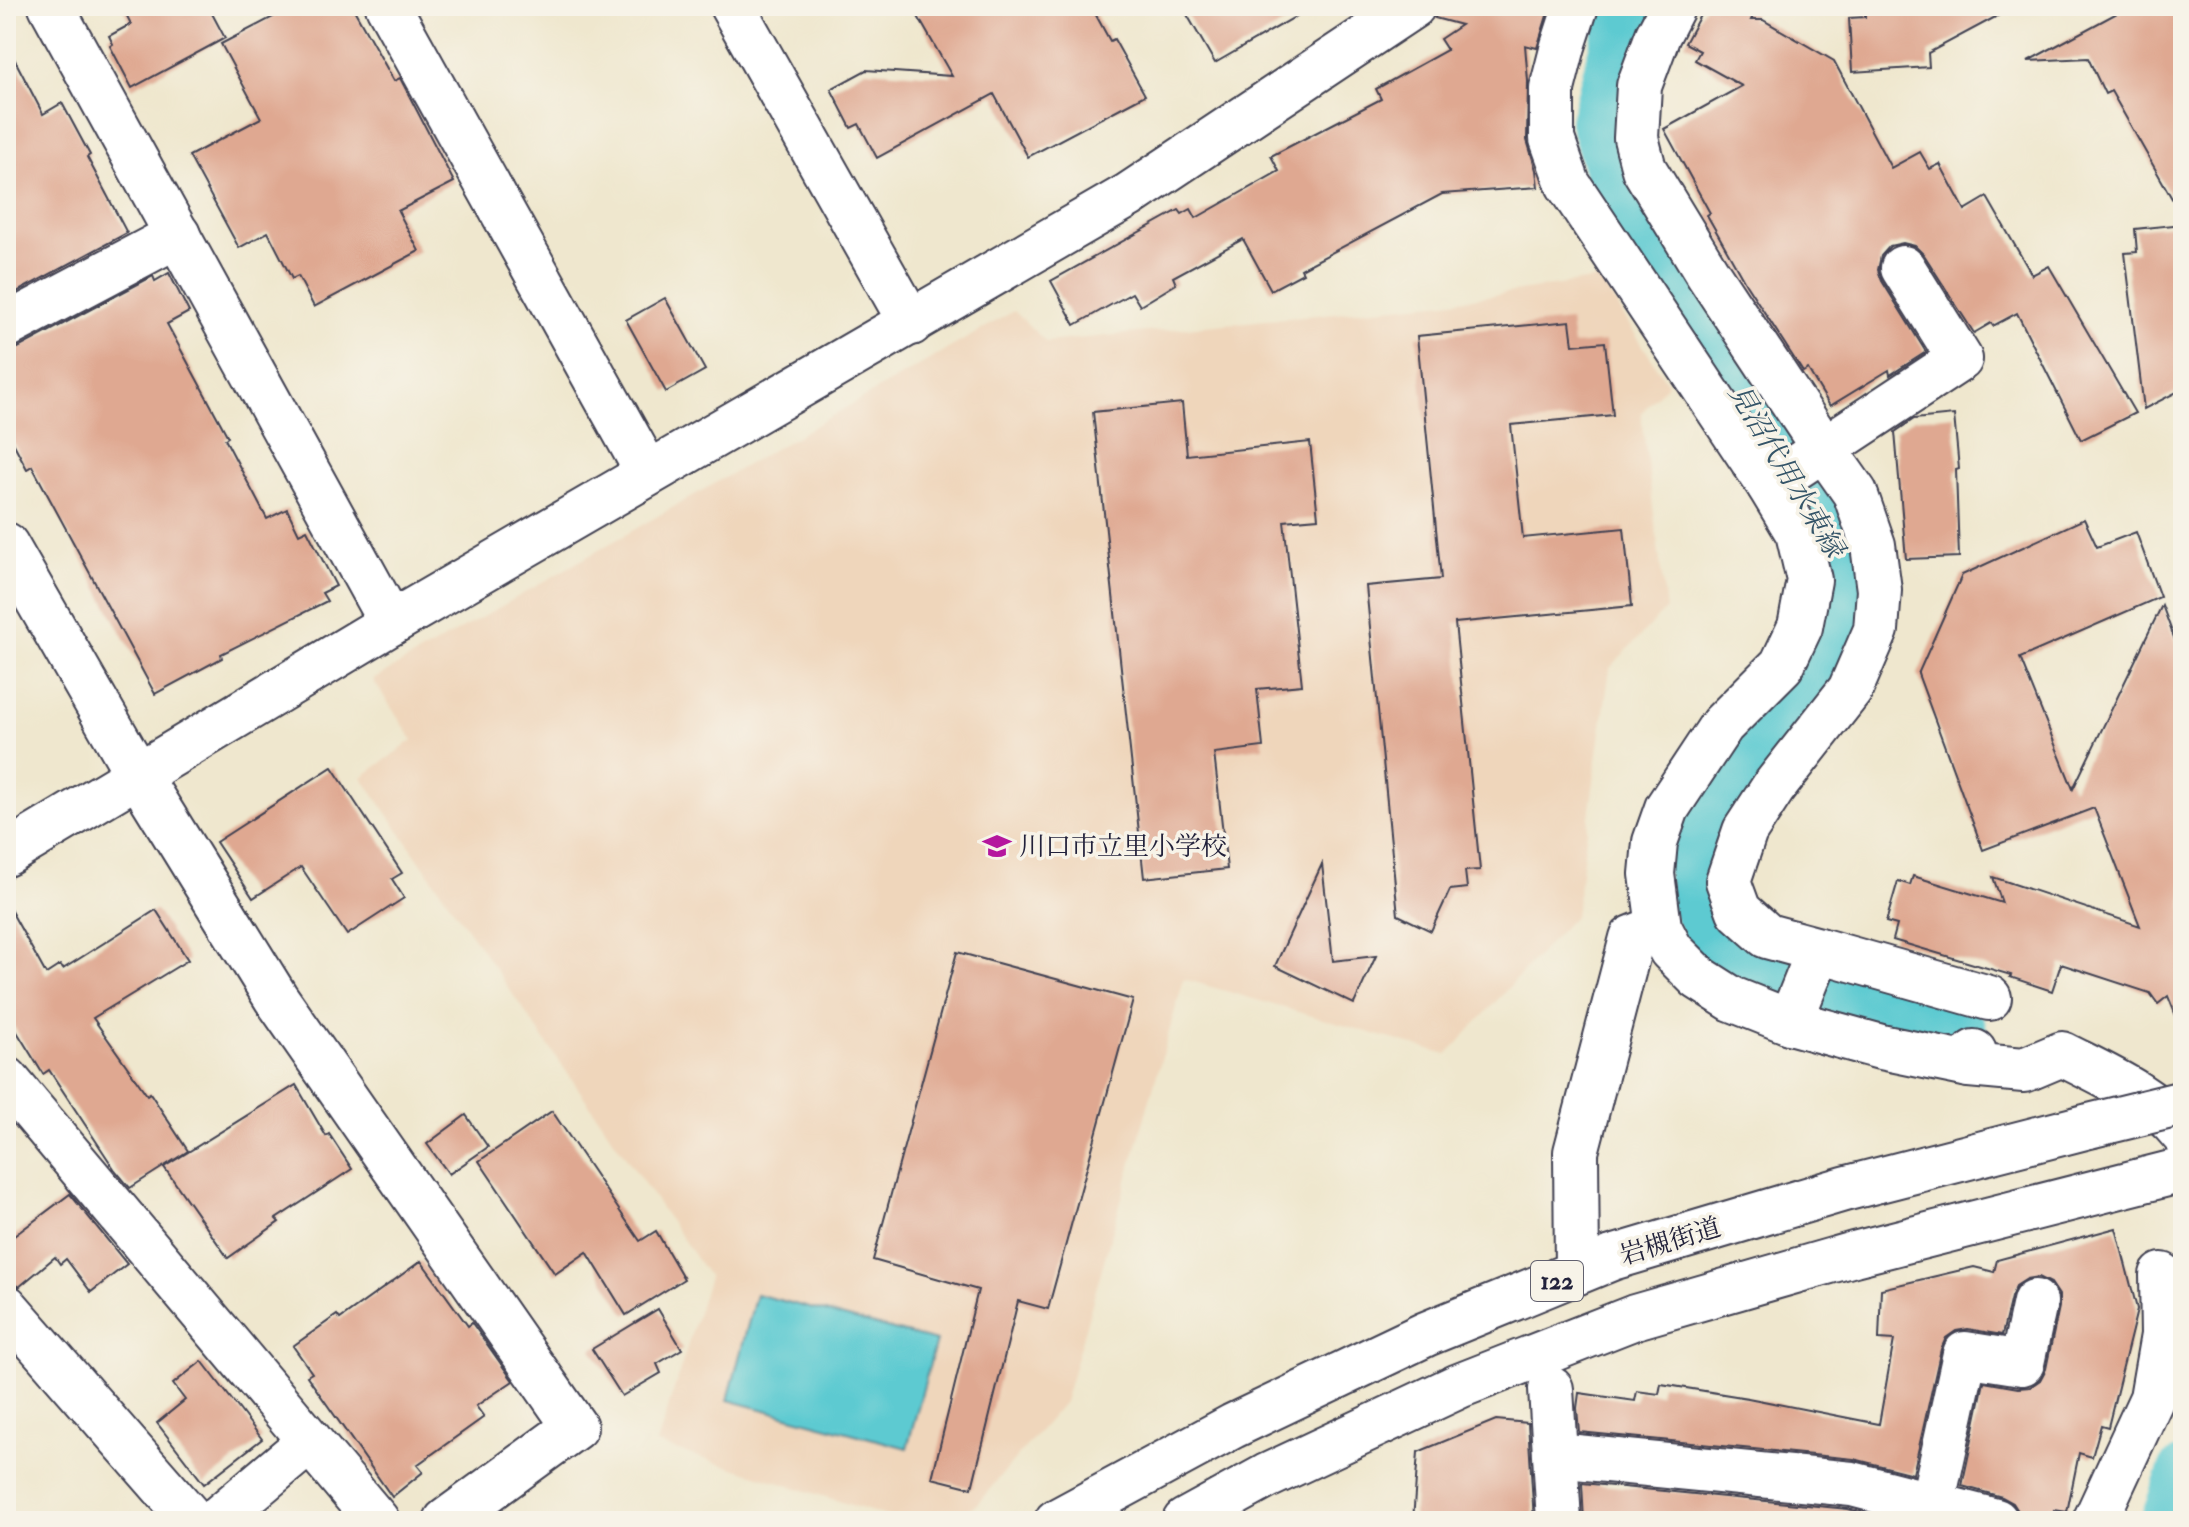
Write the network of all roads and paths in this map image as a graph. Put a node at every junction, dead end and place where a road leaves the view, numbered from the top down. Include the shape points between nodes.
1 (51, 6) edge
2 (388, 6) edge
3 (732, 6) edge
4 (1576, 6) edge
5 (1673, 6) edge
6 (1387, 14) edge
7 (178, 235) junction
8 (1903, 268) dead end
9 (911, 323) junction
10 (6, 326) edge
11 (1824, 449) junction
12 (648, 473) junction
13 (1769, 485) junction
14 (6, 545) edge
15 (391, 623) junction
16 (138, 775) junction
17 (6, 854) edge
18 (1659, 927) junction
19 (1817, 956) junction
20 (1989, 998) dead end
21 (1794, 1012) junction
22 (7, 1083) edge
23 (2183, 1103) edge
24 (2183, 1134) edge
25 (2183, 1170) edge
26 (1577, 1272) junction
27 (2162, 1275) dead end
28 (2035, 1302) dead end
29 (6, 1307) edge
30 (1551, 1389) dead end
31 (2167, 1401) edge
32 (310, 1441) junction
33 (1556, 1455) junction
34 (1932, 1505) junction
35 (193, 1521) edge
36 (215, 1521) edge
37 (377, 1521) edge
38 (446, 1521) edge
39 (1057, 1521) edge
40 (1185, 1521) edge
41 (1559, 1521) edge
42 (1996, 1521) edge
43 (2095, 1521) edge

1 - 7 main road
2 - 12 main road
3 - 9 main road
4 - 13 main road via 1552,89 1552,139 1568,184
5 - 11 main road via 1639,86 1636,138 1644,169
6 - 9 main road via 1129,195
7 - 10 main road
7 - 15 main road
8 - 11 main road via 1960,359
9 - 12 main road
11 - 13 main road
11 - 19 main road via 1855,493 1873,545 1879,590 1876,630 1850,690 1745,831 1728,881 1739,911 1767,936
12 - 15 main road
13 - 18 main road via 1798,533 1809,580 1800,627 1782,665 1722,725 1667,808 1655,842 1652,874
14 - 16 main road
15 - 16 main road
16 - 17 main road
16 - 38 main road via 276,998 575,1427
18 - 21 main road via 1671,950 1699,978 1732,999
18 - 26 main road via 1632,938 1576,1152
19 - 20 main road
19 - 21 main road
21 - 24 main road via 1881,1047 2024,1070 2062,1054 2130,1088
22 - 32 main road
23 - 26 main road, 岩槻街道 / 122, bridge via 1844,1189
25 - 40 main road, 122 via 1854,1254 1635,1317 1459,1386 1267,1476
26 - 39 main road, 岩槻街道 / 122 via 1426,1334 1233,1426
27 - 31 main road
28 - 34 main road via 2022,1363 1965,1354
29 - 35 main road
30 - 33 main road
31 - 43 main road
32 - 36 main road
32 - 37 main road
33 - 34 main road via 1852,1484
33 - 41 main road
34 - 42 main road

